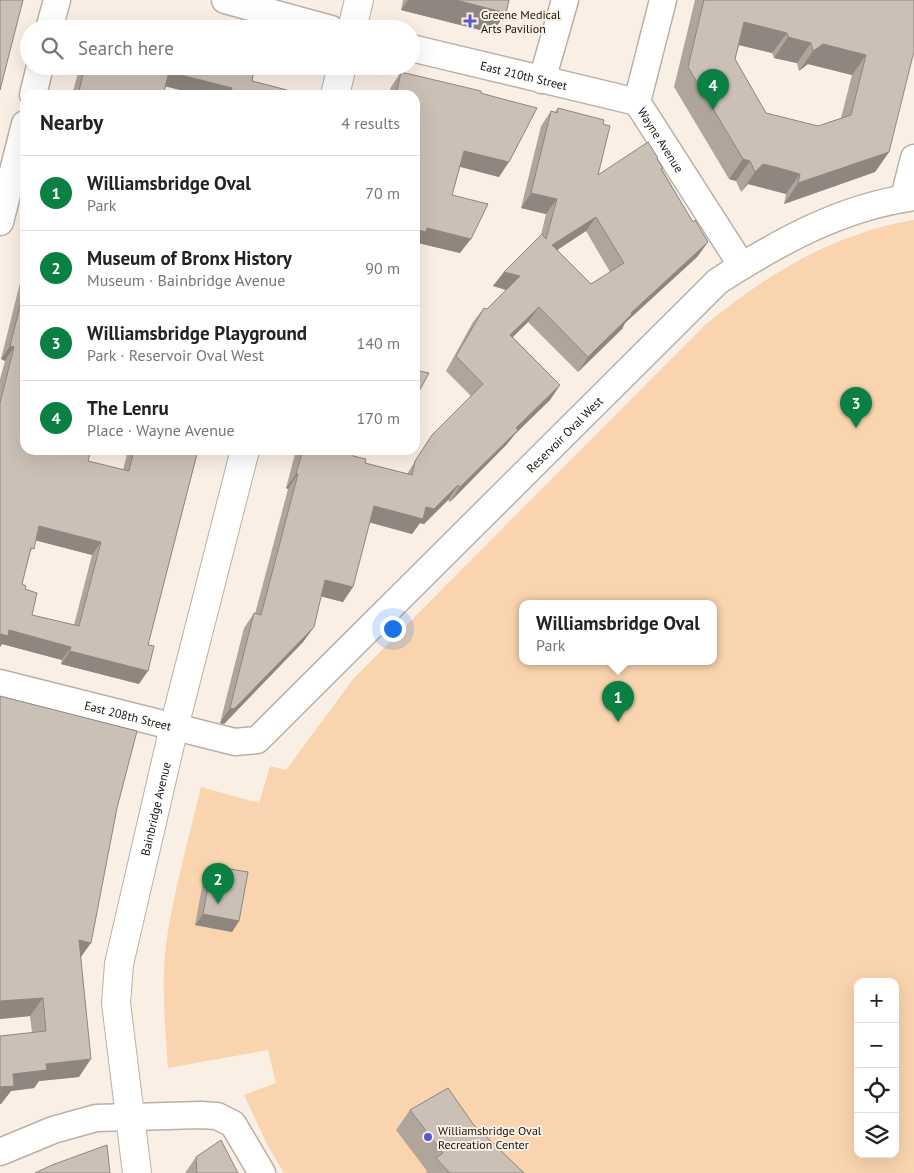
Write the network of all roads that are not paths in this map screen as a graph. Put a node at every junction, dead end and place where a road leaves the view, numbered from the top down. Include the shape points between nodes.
1 (57, 0) edge
2 (225, 0) edge
3 (359, 0) edge
4 (566, 0) edge
5 (663, 0) edge
6 (52, 20) edge
7 (298, 20) edge
8 (354, 20) edge
9 (420, 50) edge
10 (38, 75) edge
11 (340, 75) edge
12 (542, 80) junction
13 (33, 90) edge
14 (336, 90) edge
15 (637, 102) junction
16 (20, 144) edge
17 (914, 158) edge
18 (909, 198) edge
19 (0, 222) edge
20 (742, 266) junction
21 (244, 455) edge
22 (0, 683) edge
23 (174, 727) junction
24 (257, 740) joint
25 (131, 1116) junction
26 (0, 1152) edge
27 (137, 1173) edge
28 (262, 1173) edge

1 - 6 street
2 - 7 street
3 - 8 main road
4 - 12 street
5 - 15 street, Wayne Avenue
9 - 12 street, East 210th Street
10 - 13 street
11 - 14 main road
12 - 15 street, East 210th Street
15 - 20 street, Wayne Avenue
16 - 19 street
17 - 18 street
18 - 20 street, Reservoir Oval West via 866,206 808,228
20 - 24 street, Reservoir Oval West via 718,282
21 - 23 main road, Bainbridge Avenue
22 - 23 street, East 208th Street
23 - 24 street, East 208th Street via 235,742
23 - 25 main road, Bainbridge Avenue via 119,964 116,1003
25 - 26 street via 76,1123
25 - 27 main road, Bainbridge Avenue
25 - 28 street via 217,1116 233,1124

